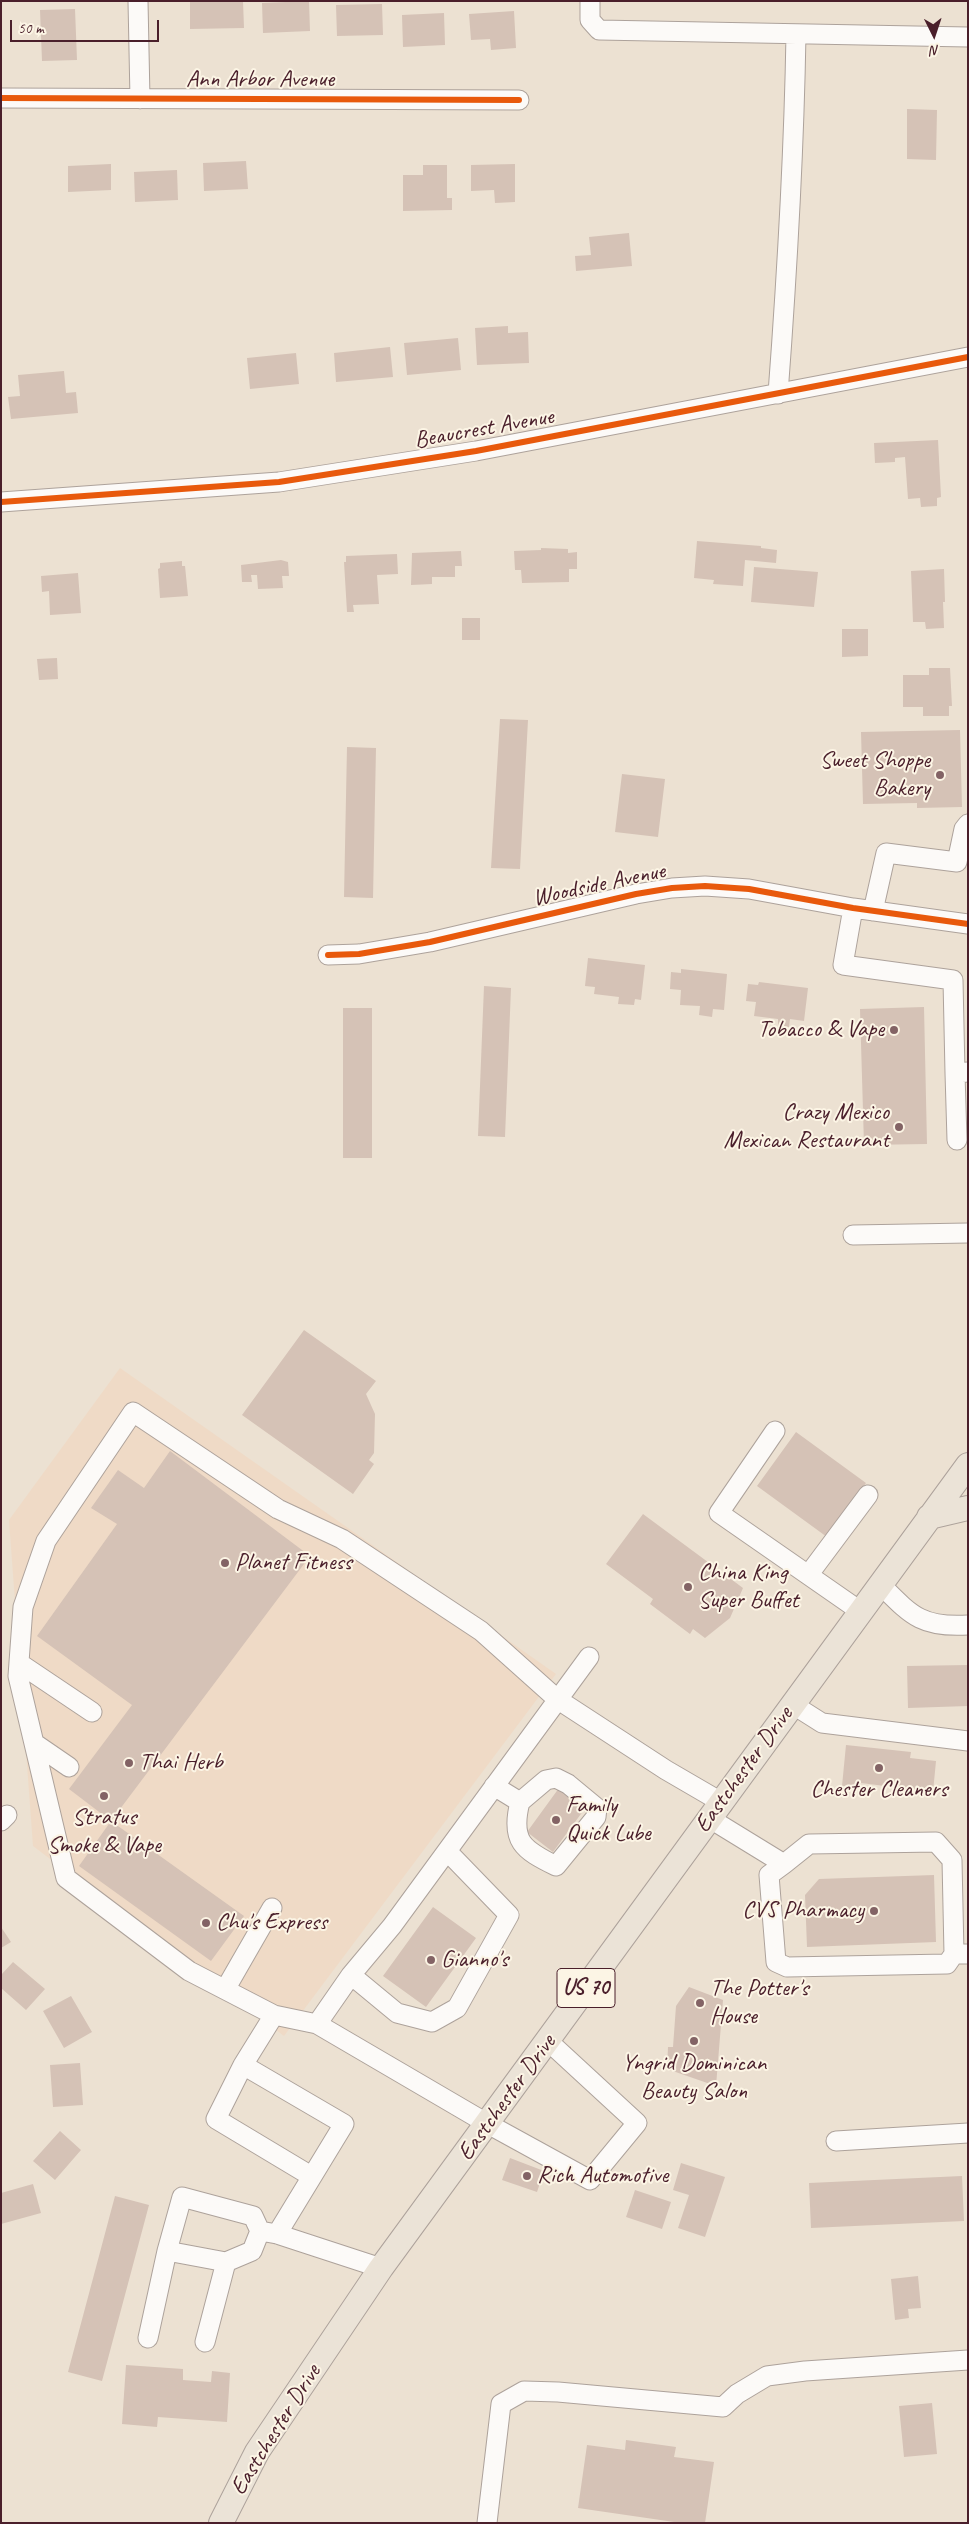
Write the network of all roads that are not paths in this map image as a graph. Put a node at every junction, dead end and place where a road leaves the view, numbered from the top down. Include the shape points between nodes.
1 (138, 1) edge
2 (590, 1) edge
3 (796, 34) junction
4 (968, 37) edge
5 (1, 98) edge
6 (140, 98) junction
7 (520, 100) dead end
8 (968, 357) edge
9 (778, 394) junction
10 (1, 502) edge
11 (968, 824) edge
12 (853, 908) junction
13 (874, 911) junction
14 (968, 924) edge
15 (328, 955) dead end
16 (962, 1073) edge
17 (957, 1140) dead end
18 (968, 1233) edge
19 (852, 1235) dead end
20 (775, 1431) dead end
21 (968, 1464) edge
22 (868, 1495) dead end
23 (968, 1508) edge
24 (929, 1517) junction
25 (809, 1574) junction
26 (880, 1584) junction
27 (860, 1611) junction
28 (968, 1625) edge
29 (589, 1657) dead end
30 (19, 1662) junction
31 (557, 1699) junction
32 (792, 1704) junction
33 (92, 1712) dead end
34 (968, 1741) edge
35 (34, 1743) junction
36 (69, 1767) dead end
37 (494, 1786) junction
38 (520, 1802) junction
39 (715, 1810) junction
40 (447, 1851) junction
41 (784, 1864) junction
42 (272, 1908) dead end
43 (958, 1953) edge
44 (351, 1975) junction
45 (226, 1988) junction
46 (274, 2015) junction
47 (318, 2024) junction
48 (548, 2041) junction
49 (243, 2065) junction
50 (488, 2124) junction
51 (968, 2133) edge
52 (836, 2141) dead end
53 (311, 2176) junction
54 (268, 2233) junction
55 (167, 2251) junction
56 (226, 2262) junction
57 (381, 2268) junction
58 (148, 2338) dead end
59 (205, 2342) dead end
60 (968, 2360) edge
61 (221, 2523) edge
62 (487, 2523) edge

1 - 6 street
2 - 3 street via 590,20 599,30
3 - 4 street
3 - 9 street via 788,261
5 - 6 street, Ann Arbor Avenue
6 - 7 street, Ann Arbor Avenue
8 - 9 street, Beaucrest Avenue
9 - 10 street, Beaucrest Avenue via 476,451 279,482
11 - 13 street via 964,829 958,862 886,853
12 - 13 street, Woodside Avenue
12 - 15 street, Woodside Avenue via 749,889 672,888 430,942
12 - 16 street via 842,965 953,980
13 - 14 street, Woodside Avenue
16 - 17 street
18 - 19 street
20 - 25 street via 719,1513
21 - 24 main road, Eastchester Drive / US 70
22 - 25 street
23 - 24 main road
24 - 26 main road, Eastchester Drive / US 70
25 - 27 street
26 - 27 main road, Eastchester Drive / US 70
26 - 28 street via 911,1615 944,1627
27 - 32 main road, Eastchester Drive / US 70
29 - 31 street
30 - 31 street via 23,1607 46,1541 133,1412 278,1509 342,1539 481,1631
30 - 33 street
30 - 35 street via 18,1676
31 - 37 street
31 - 39 street via 666,1770
32 - 34 street via 822,1723
32 - 39 main road, Eastchester Drive / US 70
35 - 36 street
35 - 45 street via 66,1878 189,1972
37 - 38 street
37 - 40 street
38 - 38 street via 515,1824 518,1838 527,1851 556,1866 596,1817 597,1808 589,1800 556,1778 546,1780
39 - 41 street
39 - 48 main road, Eastchester Drive / US 70
40 - 44 street
40 - 44 street via 509,1915 457,2008 432,2022 397,2013
41 - 43 street via 809,1844 936,1842 952,1860
41 - 43 street via 769,1875 776,1962 787,1967 947,1964
42 - 45 street
44 - 47 street
45 - 46 street
46 - 47 street
46 - 49 street
47 - 50 street
48 - 50 main road, Eastchester Drive / US 70
48 - 50 street via 637,2123 590,2180
49 - 53 street via 216,2119
49 - 53 street via 344,2124
50 - 57 main road, Eastchester Drive / US 70
51 - 52 street
53 - 54 street
54 - 55 street via 253,2216 182,2197
54 - 56 street via 252,2251
54 - 57 street
55 - 56 street
55 - 58 street
56 - 59 street
57 - 61 main road, Eastchester Drive / US 70 via 257,2452
60 - 62 street via 768,2376 723,2406 524,2391 501,2404

